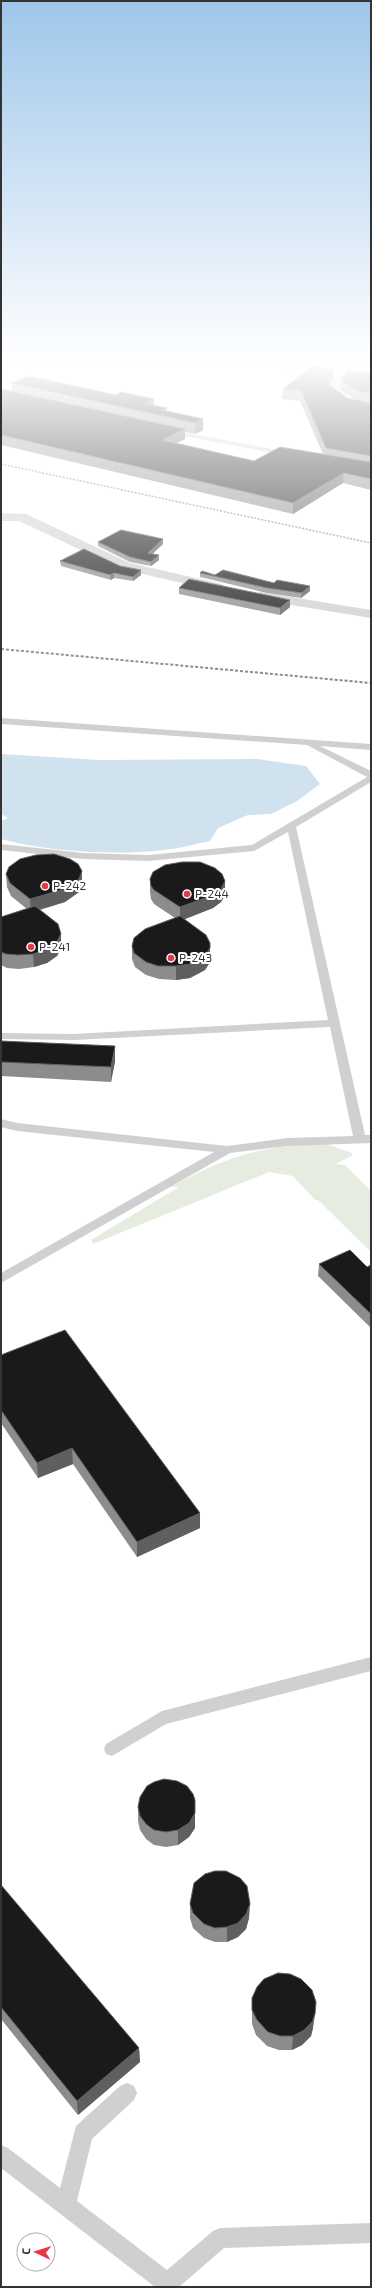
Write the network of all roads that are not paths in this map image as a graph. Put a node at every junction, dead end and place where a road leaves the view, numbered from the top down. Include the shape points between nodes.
1 (1, 517) edge
2 (231, 590) edge
3 (246, 593) edge
4 (371, 614) edge
5 (1, 720) edge
6 (306, 742) junction
7 (371, 747) edge
8 (371, 776) edge
9 (291, 825) junction
10 (1, 847) edge
11 (336, 1023) junction
12 (1, 1036) edge
13 (1, 1123) edge
14 (366, 1139) edge
15 (227, 1150) junction
16 (1, 1279) edge
17 (371, 1664) edge
18 (112, 1749) dead end
19 (126, 2093) dead end
20 (1, 2155) edge
21 (66, 2205) junction
22 (371, 2233) edge
23 (167, 2285) edge

1 - 2 street via 21,517 126,566
3 - 4 street via 338,611
5 - 6 lane
6 - 7 lane
6 - 8 lane
8 - 9 lane
9 - 10 lane via 254,848 195,855 148,858 82,856
9 - 11 lane
11 - 12 lane via 74,1037
11 - 14 lane
13 - 15 lane via 17,1127
14 - 15 lane via 287,1142
15 - 16 lane
17 - 18 lane via 162,1718
19 - 21 lane via 83,2133
20 - 21 lane
21 - 23 lane
22 - 23 lane via 220,2238

